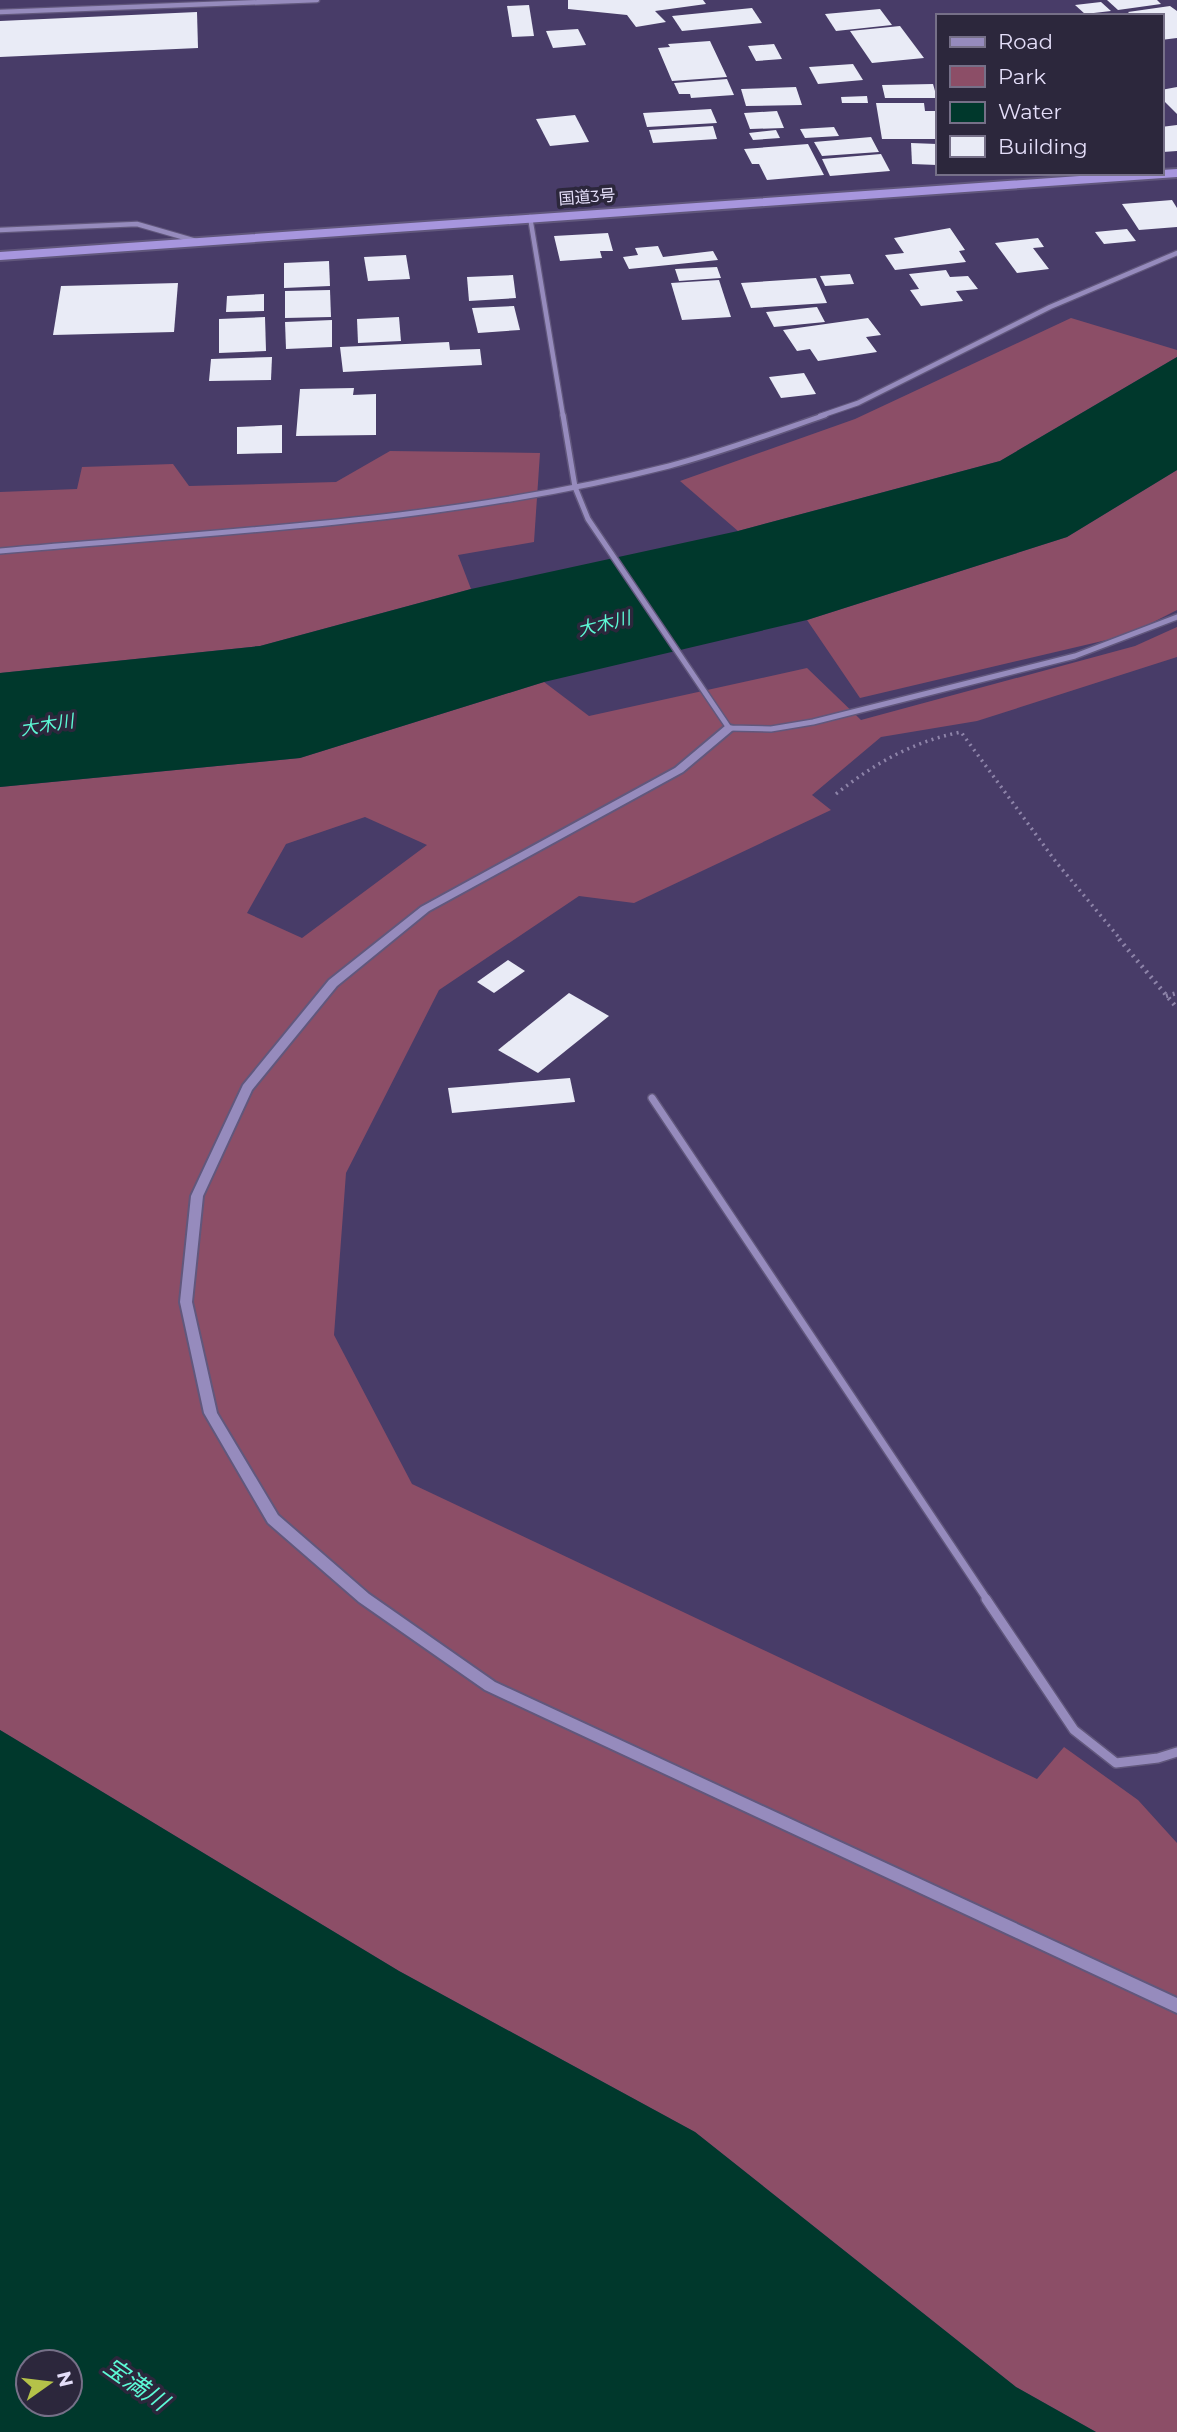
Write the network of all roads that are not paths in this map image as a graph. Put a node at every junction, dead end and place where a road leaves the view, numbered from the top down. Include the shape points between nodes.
1 (317, 0) edge
2 (290, 1) edge
3 (0, 12) edge
4 (1148, 175) edge
5 (530, 217) junction
6 (0, 230) edge
7 (198, 241) junction
8 (1177, 253) edge
9 (0, 256) edge
10 (575, 487) junction
11 (0, 551) edge
12 (1177, 617) edge
13 (729, 728) junction
14 (652, 1098) dead end
15 (1177, 1752) edge
16 (1177, 2006) edge

1 - 2 street
2 - 3 street
4 - 5 highway, 国道3号
5 - 7 highway, 国道3号
5 - 10 street
6 - 7 street via 137,224
7 - 9 highway, 国道3号
8 - 10 street via 1049,307 847,407 705,456
10 - 11 street via 358,520
10 - 13 street via 588,519
12 - 13 street via 1140,635 994,677 752,732
13 - 16 street via 679,770 425,909 333,983 247,1088 197,1196 186,1302 211,1413 273,1519 364,1598 490,1686
14 - 15 street via 1074,1730 1116,1763

